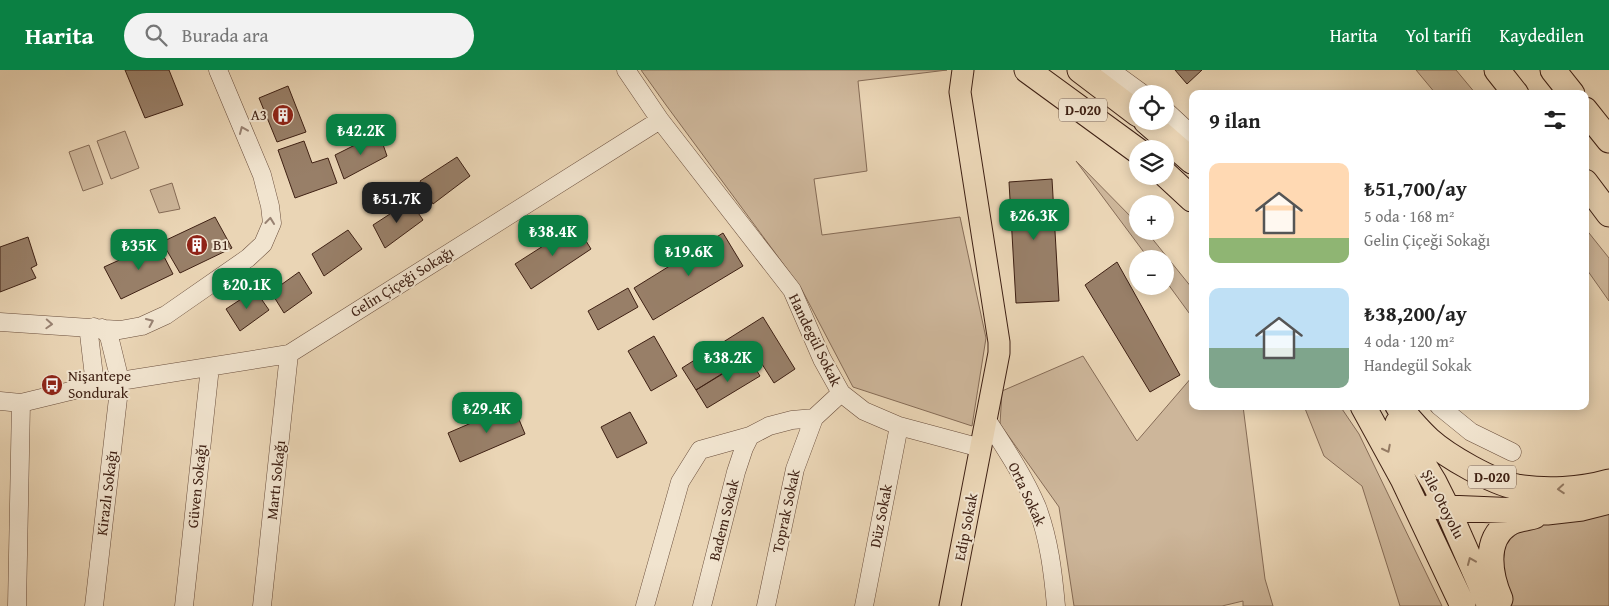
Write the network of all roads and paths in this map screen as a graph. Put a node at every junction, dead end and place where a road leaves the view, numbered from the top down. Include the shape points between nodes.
1 (218, 70) edge
2 (626, 70) edge
3 (963, 70) edge
4 (1027, 70) edge
5 (1080, 70) edge
6 (1110, 70) edge
7 (1497, 70) edge
8 (1553, 70) edge
9 (1130, 85) edge
10 (1513, 90) edge
11 (1569, 90) edge
12 (1129, 107) edge
13 (1589, 115) edge
14 (1174, 118) edge
15 (660, 120) junction
16 (1156, 130) edge
17 (1189, 132) edge
18 (1609, 140) edge
19 (1129, 144) edge
20 (1189, 158) edge
21 (1174, 182) edge
22 (1589, 187) edge
23 (1189, 196) edge
24 (1609, 214) edge
25 (0, 322) edge
26 (98, 328) junction
27 (289, 354) junction
28 (210, 367) junction
29 (120, 381) junction
30 (95, 385) junction
31 (841, 393) junction
32 (0, 402) edge
33 (21, 403) junction
34 (1365, 410) edge
35 (1390, 410) edge
36 (1402, 410) edge
37 (1444, 410) edge
38 (814, 418) junction
39 (987, 420) junction
40 (899, 426) junction
41 (750, 436) junction
42 (981, 448) junction
43 (1512, 452) dead end
44 (1609, 482) edge
45 (1609, 501) edge
46 (1413, 503) junction
47 (1447, 508) junction
48 (1547, 512) junction
49 (17, 606) edge
50 (94, 606) edge
51 (184, 606) edge
52 (262, 606) edge
53 (645, 606) edge
54 (702, 606) edge
55 (766, 606) edge
56 (864, 606) edge
57 (950, 606) edge
58 (1056, 606) edge
59 (1463, 606) edge
60 (1490, 606) edge
61 (1503, 606) edge

26 -> 1 street via 120,330 142,326 166,315 263,244 272,223 262,175
2 - 15 street, Handegül Sokak
3 - 39 main road, Edip Sokak via 960,92 999,342
4 - 19 highway, D-020
5 - 12 highway
6 - 9 street
7 - 10 highway
8 - 11 highway
13 - 18 highway
14 - 17 street
15 - 27 street, Gelin Çiçeği Sokağı
15 - 31 street, Handegül Sokak via 792,290 822,359
16 - 20 highway
21 - 23 highway
22 - 24 highway
25 -> 26 street
26 - 29 street via 109,336
26 - 30 street via 89,334
27 - 28 street, Gelin Çiçeği Sokağı
27 - 52 street, Martı Sokağı
28 - 29 street, Gelin Çiçeği Sokağı
28 - 51 street, Güven Sokağı
29 - 30 street, Gelin Çiçeği Sokağı
29 - 50 street, Kirazlı Sokağı
30 - 33 street, Gelin Çiçeği Sokağı
31 - 38 street, Handegül Sokak
31 - 40 street, Handegül Sokak via 864,411
32 - 33 street, Gelin Çiçeği Sokağı
33 - 49 street
34 -> 46 highway, Şile Otoyolu
35 - 47 highway, Şile Otoyolu
44 -> 36 highway, D-020 via 1549,489 1516,486 1483,474 1447,454 1428,440
37 - 43 street via 1471,432
38 - 41 street via 769,426
38 - 55 street, Toprak Sokak via 795,469
39 - 42 main road, Edip Sokak
39 - 58 street, Orta Sokak via 1024,480 1036,507 1046,535
40 - 42 street, Handegül Sokak
40 - 56 street, Düz Sokak
41 - 53 street via 700,450 680,482
41 - 54 street, Badem Sokak via 736,472
42 - 57 main road, Edip Sokak
45 - 48 highway, D-020
46 - 47 highway, D-020
46 - 59 highway, Şile Otoyolu
47 - 48 highway, D-020
60 -> 47 highway, Şile Otoyolu
48 - 61 highway via 1509,523 1496,535 1491,552 1492,573

